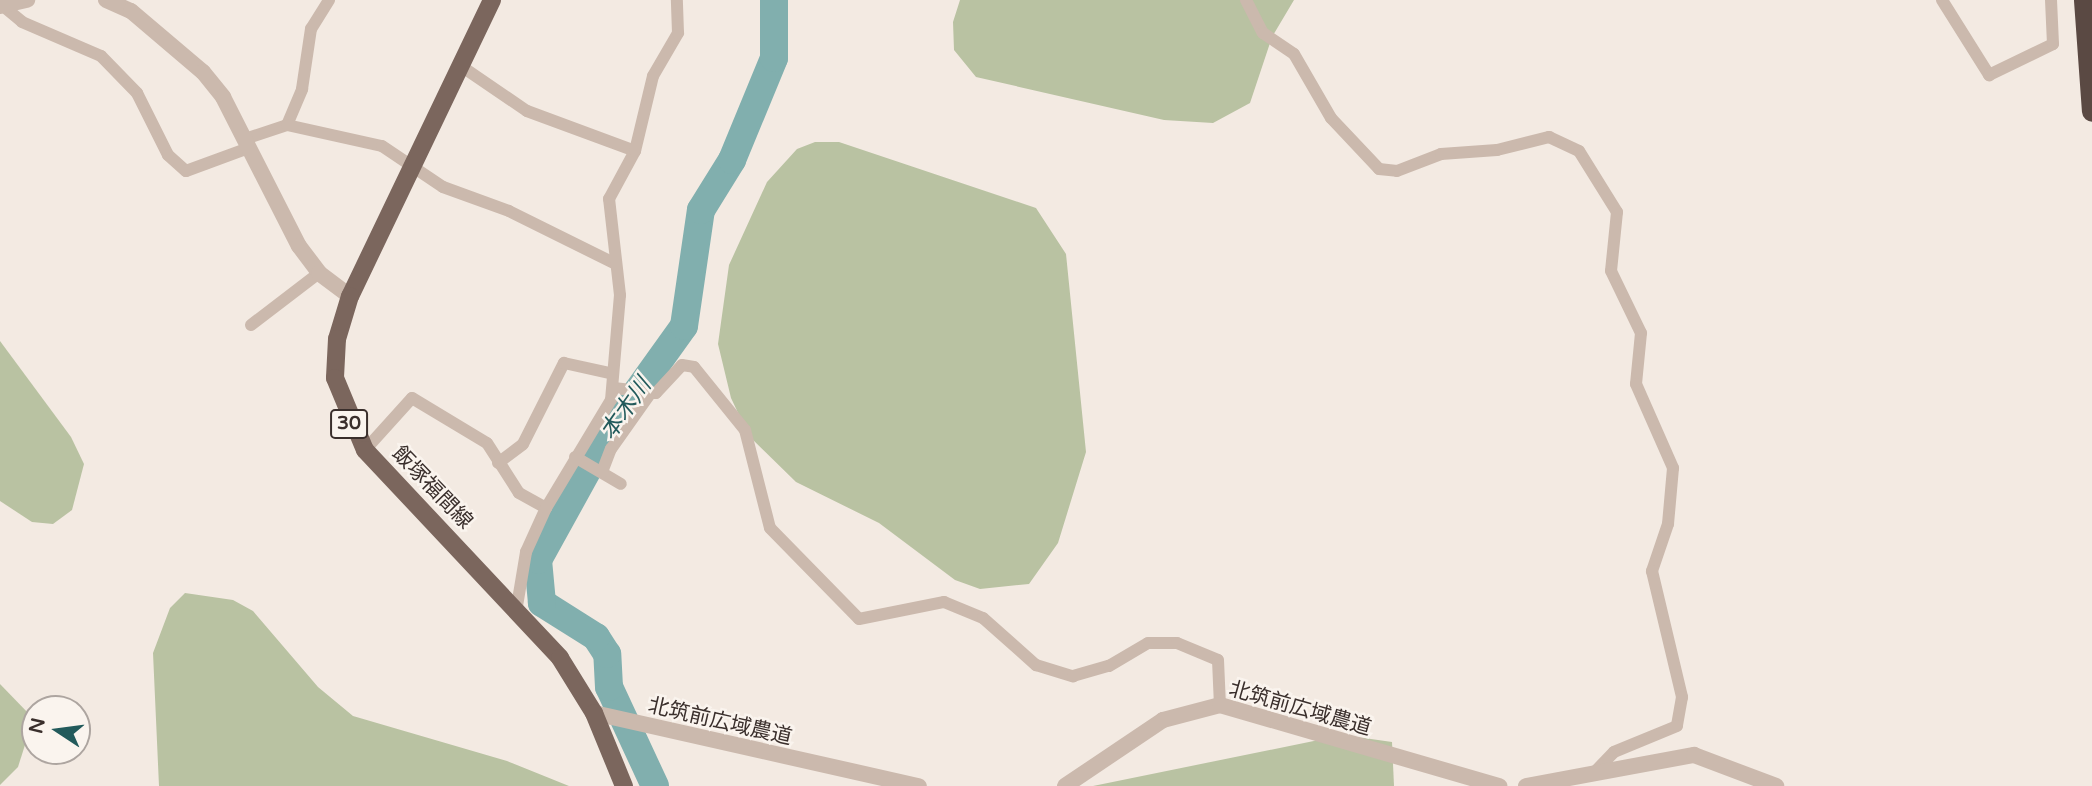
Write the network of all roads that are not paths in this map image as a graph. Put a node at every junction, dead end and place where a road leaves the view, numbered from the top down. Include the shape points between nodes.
1 (27, 0) edge
2 (106, 0) edge
3 (330, 0) edge
4 (492, 0) edge
5 (677, 0) edge
6 (1246, 0) edge
7 (1942, 0) edge
8 (2051, 0) edge
9 (2084, 0) edge
10 (1, 6) edge
11 (461, 66) junction
12 (2092, 111) edge
13 (287, 125) junction
14 (247, 143) junction
15 (635, 151) junction
16 (413, 168) junction
17 (616, 264) junction
18 (319, 273) junction
19 (350, 296) junction
20 (251, 325) dead end
21 (609, 373) junction
22 (614, 388) junction
23 (650, 394) junction
24 (365, 450) junction
25 (575, 457) junction
26 (498, 463) junction
27 (602, 472) junction
28 (621, 484) dead end
29 (546, 508) junction
30 (517, 606) junction
31 (1220, 705) junction
32 (594, 713) junction
33 (1594, 773) junction
34 (624, 786) edge
35 (919, 786) edge
36 (1065, 786) edge
37 (1499, 786) edge
38 (1526, 786) edge
39 (1776, 786) edge

1 - 10 street
2 - 14 street via 131,11 203,72
3 - 13 street via 311,29 303,89
4 - 11 main road, 飯塚福間線 / 30
5 - 15 street via 678,33 653,76
6 - 33 street via 1262,33 1294,54 1331,118 1379,169 1397,171 1441,153 1497,150 1549,137 1579,151 1616,212 1611,271 1641,333 1636,384 1673,468 1668,524 1652,571 1682,696 1677,726 1614,752
7 - 8 street via 1989,75 2053,44
9 - 12 highway
10 - 14 street via 22,22 101,56 137,93 168,155 186,171
11 - 15 street via 527,111
11 - 16 main road, 飯塚福間線 / 30
13 - 14 street
13 - 16 street via 382,146
14 - 18 street via 280,218
15 - 17 street via 609,199
16 - 17 street
16 - 19 main road, 飯塚福間線 / 30
17 - 21 street via 618,337
18 - 19 street
18 - 20 street
19 - 24 main road, 飯塚福間線 / 30 via 337,339 335,378
21 - 22 street
21 - 26 street via 564,363 523,444
22 - 23 street
22 - 25 street
23 - 27 street via 611,449
23 - 31 street via 682,365 694,367 717,391 745,430 770,528 859,619 925,602 956,606 983,618 1036,666 1073,676 1109,666 1147,643 1177,643 1219,660
24 - 26 street via 412,398 486,443
24 - 30 main road, 飯塚福間線 / 30
25 - 27 street
25 - 29 street
26 - 29 street via 519,492
27 - 28 street
29 - 30 street via 526,552
30 - 32 main road, 飯塚福間線 / 30
31 - 36 street, 北筑前広域農道 via 1163,720
31 - 37 street, 北筑前広域農道
32 - 34 main road, 飯塚福間線 / 30
32 - 35 street, 北筑前広域農道
33 - 38 street
33 - 39 street via 1694,755

